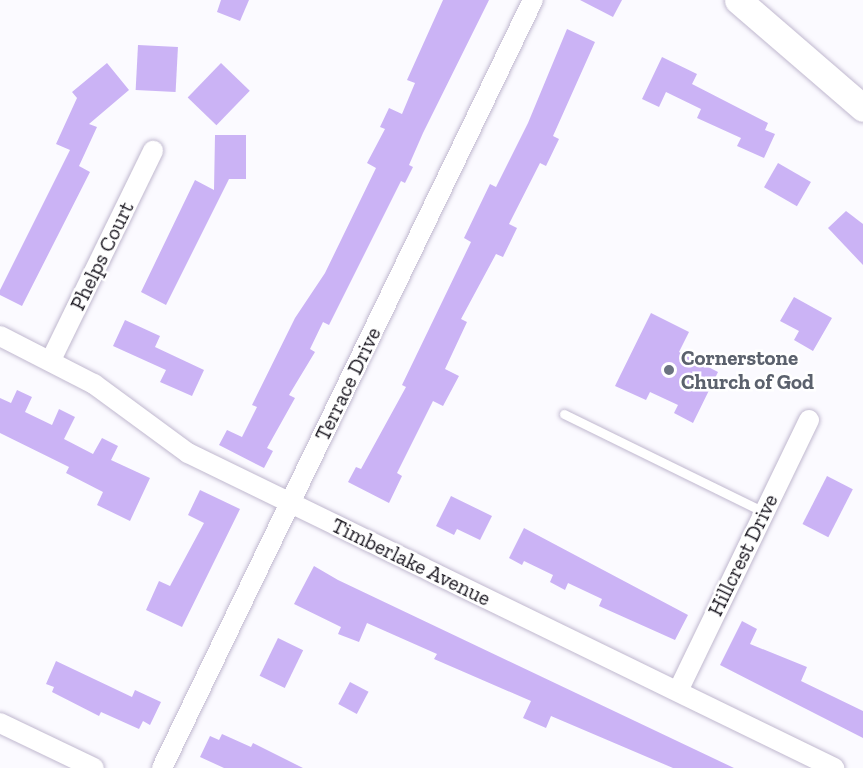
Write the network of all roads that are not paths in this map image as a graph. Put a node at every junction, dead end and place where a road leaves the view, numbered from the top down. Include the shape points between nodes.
1 (533, 0) edge
2 (738, 0) edge
3 (863, 108) edge
4 (153, 151) dead end
5 (0, 336) edge
6 (51, 360) junction
7 (564, 414) dead end
8 (809, 420) dead end
9 (291, 503) junction
10 (764, 512) junction
11 (678, 691) junction
12 (0, 723) edge
13 (94, 768) edge
14 (162, 768) edge
15 (834, 768) edge

1 - 9 street, Terrace Drive
2 - 3 main road
4 - 6 street, Phelps Court
5 - 6 street, Timberlake Avenue
6 - 9 street, Timberlake Avenue via 94,384 188,453
7 - 10 lane
8 - 10 street, Hillcrest Drive
9 - 11 street, Timberlake Avenue
9 - 14 street, Terrace Drive
10 - 11 street, Hillcrest Drive
11 - 15 street, Timberlake Avenue
12 - 13 street

